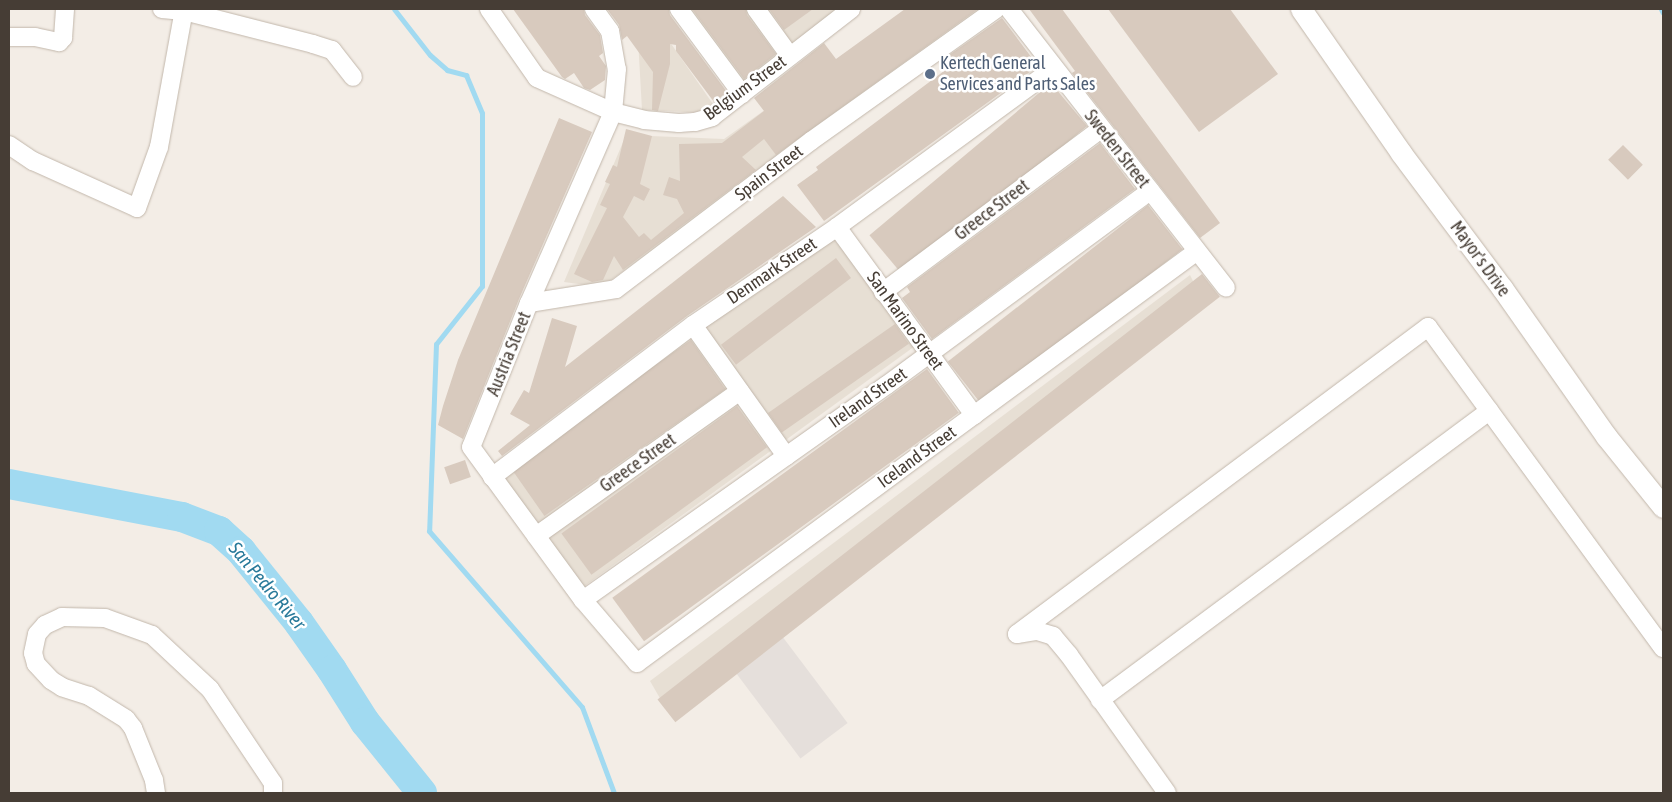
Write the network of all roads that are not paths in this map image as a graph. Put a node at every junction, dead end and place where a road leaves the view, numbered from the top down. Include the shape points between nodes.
1 (65, 9) edge
2 (162, 9) edge
3 (489, 9) edge
4 (594, 9) edge
5 (679, 9) edge
6 (756, 9) edge
7 (996, 9) edge
8 (1010, 9) edge
9 (1301, 9) edge
10 (184, 10) edge
11 (846, 10) edge
12 (9, 36) edge
13 (790, 56) junction
14 (1054, 68) junction
15 (353, 76) dead end
16 (742, 94) junction
17 (613, 112) junction
18 (1101, 129) junction
19 (9, 145) edge
20 (1150, 192) junction
21 (837, 227) junction
22 (1197, 251) junction
23 (1226, 288) dead end
24 (884, 292) junction
25 (529, 303) junction
26 (693, 325) junction
27 (929, 354) junction
28 (740, 391) junction
29 (1489, 410) junction
30 (974, 415) junction
31 (786, 456) junction
32 (492, 477) junction
33 (1663, 507) edge
34 (536, 536) junction
35 (583, 600) junction
36 (1663, 648) edge
37 (637, 663) joint
38 (1100, 700) junction
39 (156, 793) edge
40 (273, 793) edge
41 (1166, 793) edge

1 - 12 street via 63,38 59,42
2 - 10 street
3 - 17 street, Belgium Street via 537,78
4 - 17 street, Austria Street via 610,31 617,69
5 - 16 street
6 - 13 street
7 - 25 street, Spain Street via 616,288
8 - 14 street, Sweden Street
9 - 33 street, Mayor's Drive via 1606,436
10 - 15 street via 332,50
10 - 19 street via 159,147 137,208 33,161
11 - 13 street, Belgium Street
13 - 16 street, Belgium Street
14 - 18 street, Sweden Street
14 - 21 street, Denmark Street
16 - 17 street, Belgium Street via 712,117 695,122 644,120
17 - 25 street, Austria Street
18 - 20 street, Sweden Street
18 - 24 street, Greece Street
20 - 22 street, Sweden Street
20 - 27 street, Ireland Street
21 - 24 street, San Marino Street
21 - 26 street, Denmark Street
22 - 23 street, Sweden Street
22 - 30 street, Iceland Street
24 - 27 street, San Marino Street
25 - 32 street, Austria Street via 471,448
26 - 28 street
26 - 32 street, Denmark Street
27 - 30 street, San Marino Street
27 - 31 street, Ireland Street
28 - 31 street
28 - 34 street, Greece Street
29 - 36 street
29 - 38 street
29 - 38 street via 1428,327 1017,634 1037,630 1053,636
30 - 37 street, Iceland Street
31 - 35 street, Ireland Street
32 - 34 street, Austria Street
34 - 35 street, Austria Street
35 - 37 street, Austria Street
38 - 41 street
39 - 40 street via 133,728 126,719 90,696 57,683 36,664 33,653 37,634 45,625 62,616 105,618 152,635 210,690 273,783

